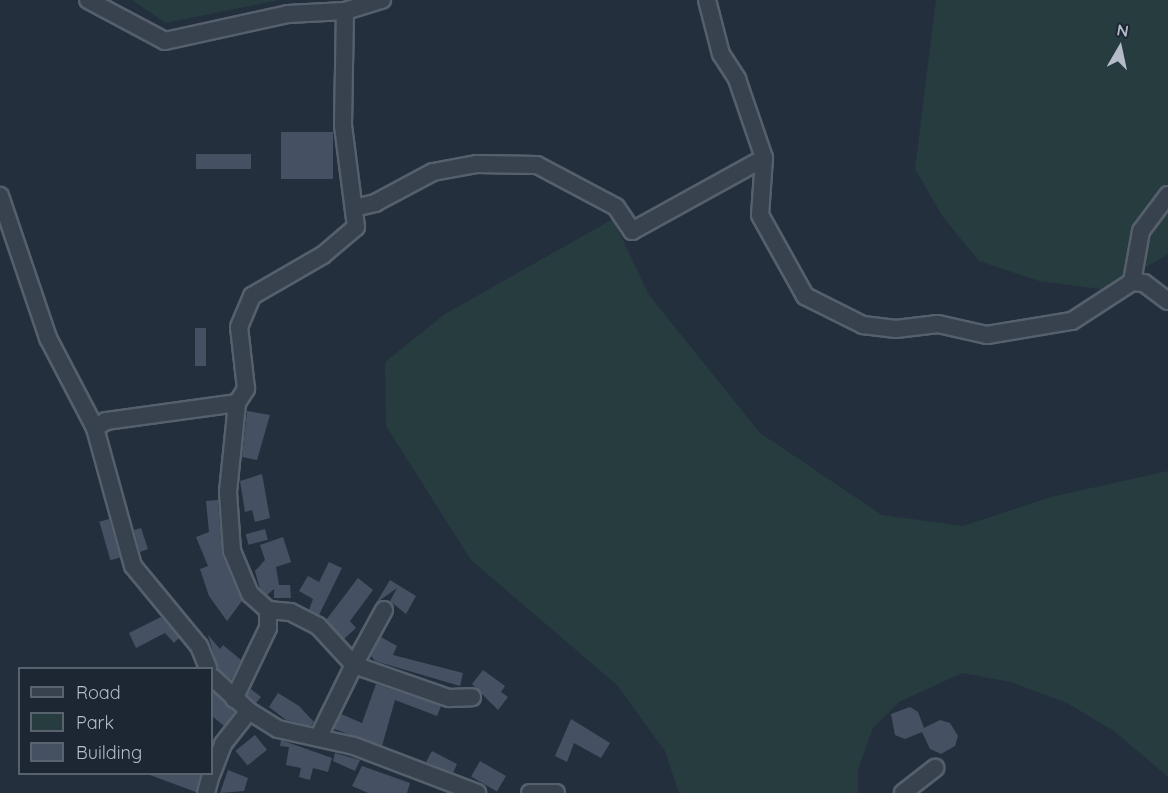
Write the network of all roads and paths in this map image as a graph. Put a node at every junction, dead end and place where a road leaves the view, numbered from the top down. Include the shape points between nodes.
1 (88, 0) edge
2 (382, 0) edge
3 (707, 0) edge
4 (345, 11) junction
5 (764, 158) junction
6 (1168, 195) edge
7 (0, 196) edge
8 (354, 208) junction
9 (1132, 282) junction
10 (1168, 301) edge
11 (237, 403) junction
12 (95, 428) junction
13 (268, 610) junction
14 (384, 610) dead end
15 (354, 665) junction
16 (207, 667) edge
17 (213, 678) edge
18 (472, 697) dead end
19 (234, 699) junction
20 (249, 711) junction
21 (319, 736) junction
22 (213, 768) edge
23 (935, 768) dead end
24 (210, 775) edge
25 (206, 793) edge
26 (477, 793) edge
27 (530, 793) edge
28 (556, 793) edge
29 (903, 793) edge

1 - 4 street via 165,41 288,14
2 - 4 street
3 - 5 street via 721,54 737,79
4 - 8 street via 343,125
5 - 8 street via 632,231 615,207 537,165 477,164 433,172 375,203
5 - 9 street via 760,215 805,296 864,325 896,329 938,324 987,335 1072,321
6 - 9 street via 1141,231
7 - 12 street via 48,338
8 - 11 street via 356,227 323,255 252,296 239,327 246,389
9 - 10 street via 1144,283
11 - 12 street via 106,421
11 - 13 street via 228,492 232,551 250,594
12 - 16 street via 133,566 199,646
13 - 15 street via 290,612 318,626
13 - 19 street via 268,628
14 - 15 street
15 - 18 street via 448,698
15 - 21 street
17 - 19 street
19 - 20 street
20 - 21 street via 278,729
20 - 22 street via 223,744
21 - 26 street
23 - 29 street
24 - 25 street
27 - 28 street

